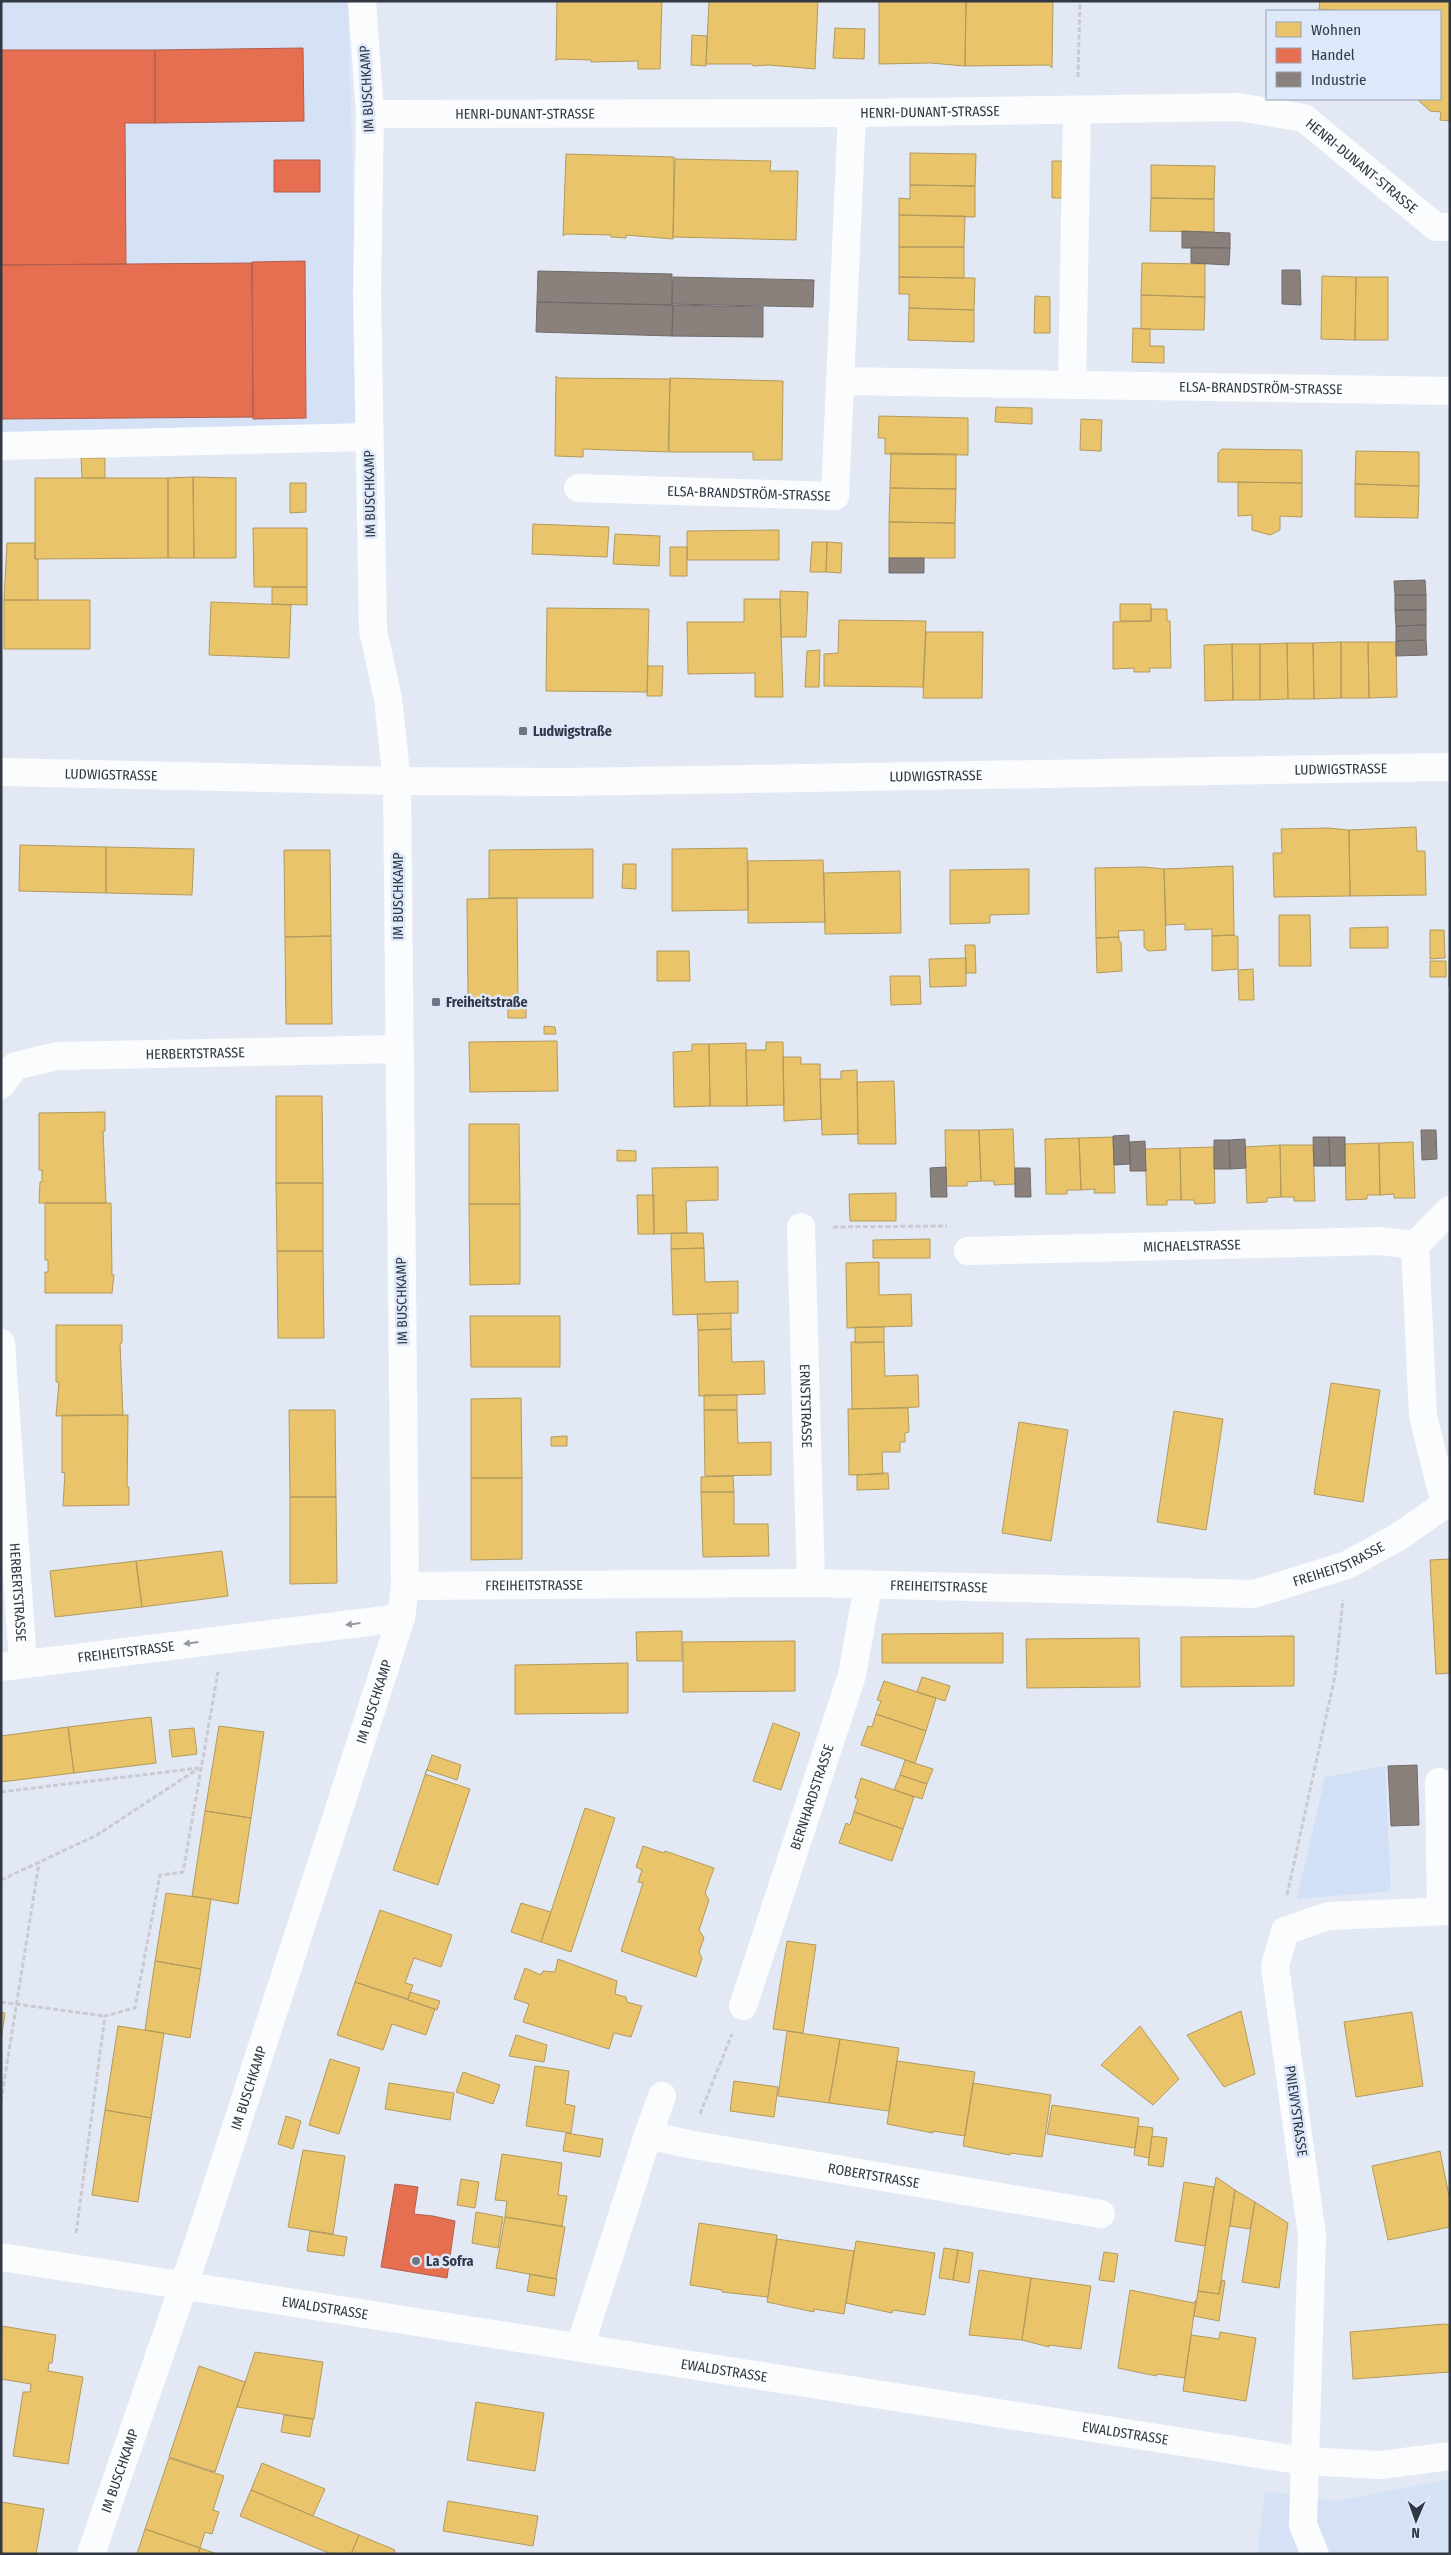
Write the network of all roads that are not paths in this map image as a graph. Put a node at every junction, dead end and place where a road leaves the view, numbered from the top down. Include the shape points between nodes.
1 (362, 1) edge
2 (1077, 110) junction
3 (852, 113) junction
4 (370, 114) junction
5 (1450, 227) edge
6 (840, 381) junction
7 (1072, 385) junction
8 (1450, 391) edge
9 (369, 437) junction
10 (1, 446) edge
11 (578, 488) dead end
12 (1450, 766) edge
13 (1, 772) edge
14 (397, 781) junction
15 (399, 1049) junction
16 (1, 1085) edge
17 (1450, 1210) edge
18 (801, 1227) road end
19 (1414, 1245) junction
20 (968, 1251) road end
21 (1, 1343) edge
22 (1447, 1503) edge
23 (811, 1583) junction
24 (405, 1586) junction
25 (868, 1586) junction
26 (401, 1618) junction
27 (12, 1665) edge
28 (1439, 1782) dead end
29 (1446, 1911) edge
30 (743, 2006) road end
31 (662, 2096) dead end
32 (648, 2135) junction
33 (1101, 2214) dead end
34 (1, 2257) edge
35 (183, 2285) junction
36 (580, 2347) junction
37 (1450, 2456) edge
38 (1304, 2461) junction
39 (91, 2554) edge
40 (1315, 2554) edge

1 - 4 street, IM BUSCHKAMP
2 - 3 street, HENRI-DUNANT-STRASSE
2 - 5 street, HENRI-DUNANT-STRASSE via 1240,107 1304,118 1436,227
2 - 7 street
3 - 4 street, HENRI-DUNANT-STRASSE
3 - 6 street, ELSA-BRANDSTRÖM-STRASSE
4 - 9 street, IM BUSCHKAMP
6 - 7 street, ELSA-BRANDSTRÖM-STRASSE
6 - 11 street, ELSA-BRANDSTRÖM-STRASSE via 834,496
7 - 8 street, ELSA-BRANDSTRÖM-STRASSE
9 - 10 street
9 - 14 street, IM BUSCHKAMP via 373,630 388,699
12 - 14 street, LUDWIGSTRASSE via 568,782
13 - 14 street, LUDWIGSTRASSE
14 - 15 street, IM BUSCHKAMP
15 - 16 street, HERBERTSTRASSE via 57,1056 15,1066
15 - 24 street, IM BUSCHKAMP
17 - 19 street
18 - 23 street, ERNSTSTRASSE
19 - 20 street, MICHAELSTRASSE via 1380,1241
19 - 22 street via 1423,1416
21 - 27 street, HERBERTSTRASSE
22 - 25 street, FREIHEITSTRASSE via 1398,1537 1347,1565 1254,1594
23 - 24 street, FREIHEITSTRASSE
23 - 25 street, FREIHEITSTRASSE
24 - 26 street, IM BUSCHKAMP
25 - 30 street, BERNHARDSTRASSE via 852,1675
26 -> 27 street, FREIHEITSTRASSE
26 - 35 street, IM BUSCHKAMP
28 - 29 street
29 - 38 street, PNIEWYSTRASSE via 1328,1916 1285,1930 1275,1966 1312,2236
31 - 32 street
32 - 33 street, ROBERTSTRASSE
32 - 36 street
34 - 35 street, EWALDSTRASSE
35 - 36 street, EWALDSTRASSE
35 - 39 street, IM BUSCHKAMP
36 - 38 street, EWALDSTRASSE
37 - 38 street, EWALDSTRASSE via 1381,2465
38 - 40 street, PNIEWYSTRASSE via 1303,2525

